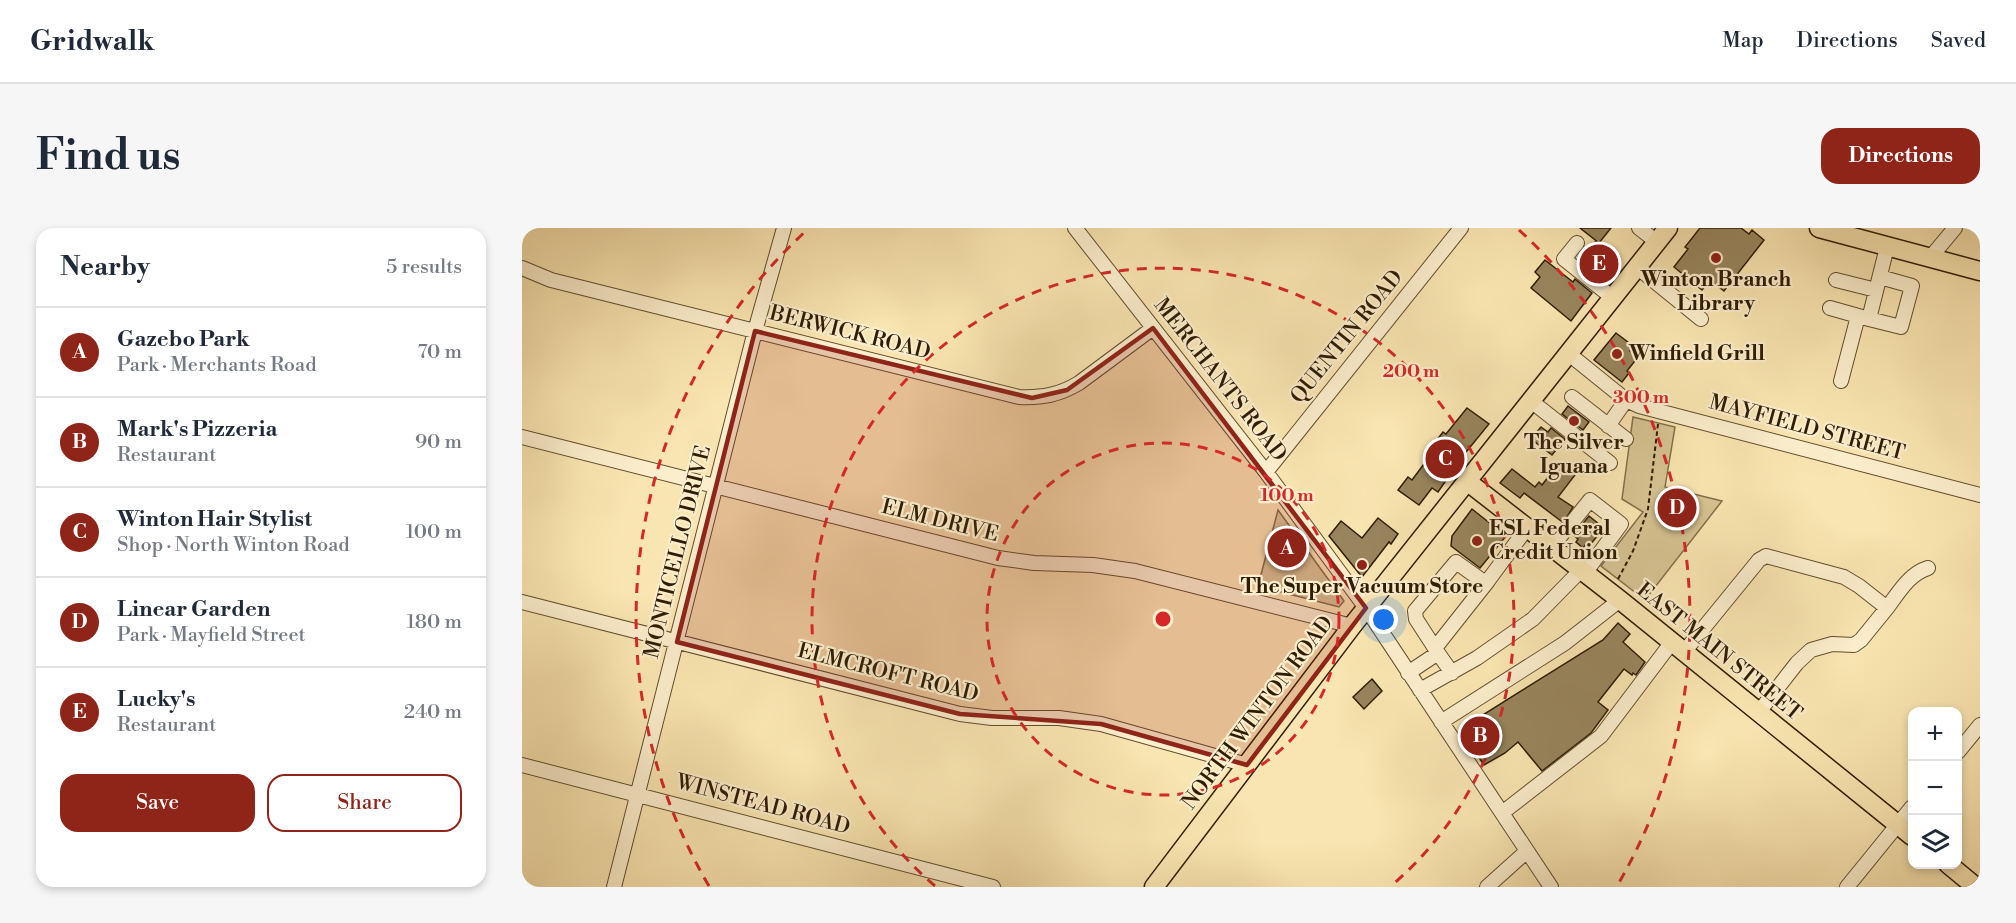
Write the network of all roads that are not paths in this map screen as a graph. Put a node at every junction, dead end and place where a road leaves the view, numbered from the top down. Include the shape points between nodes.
1 (784, 228) edge
2 (1075, 228) edge
3 (1461, 228) edge
4 (1639, 228) edge
5 (1820, 228) edge
6 (1955, 228) edge
7 (1662, 235) edge
8 (1577, 243) dead end
9 (1887, 247) junction
10 (1930, 258) junction
11 (1637, 267) junction
12 (522, 268) edge
13 (1980, 271) edge
14 (1836, 280) dead end
15 (1878, 284) junction
16 (1613, 298) junction
17 (1830, 308) dead end
18 (1863, 317) junction
19 (1701, 319) dead end
20 (1153, 328) junction
21 (755, 331) junction
22 (1569, 354) junction
23 (1841, 381) dead end
24 (1572, 397) dead end
25 (1626, 400) junction
26 (1531, 401) junction
27 (1608, 426) junction
28 (522, 436) edge
29 (1626, 440) dead end
30 (1610, 463) dead end
31 (1266, 472) junction
32 (1468, 482) junction
33 (717, 486) junction
34 (1980, 495) edge
35 (1527, 528) junction
36 (1552, 547) junction
37 (1928, 568) dead end
38 (1583, 571) junction
39 (1488, 581) junction
40 (1620, 600) junction
41 (522, 602) edge
42 (1366, 608) junction
43 (1887, 608) junction
44 (1352, 626) junction
45 (677, 642) junction
46 (1678, 647) junction
47 (1436, 650) junction
48 (1408, 673) junction
49 (1452, 673) junction
50 (1420, 690) junction
51 (1758, 713) junction
52 (1441, 722) junction
53 (1980, 724) edge
54 (1962, 747) edge
55 (522, 765) edge
56 (1247, 765) junction
57 (638, 794) junction
58 (1908, 812) edge
59 (1502, 813) junction
60 (1898, 824) junction
61 (1908, 833) edge
62 (1527, 851) junction
63 (1954, 869) edge
64 (614, 887) edge
65 (993, 887) edge
66 (1154, 887) edge
67 (1487, 887) edge
68 (1551, 887) edge
69 (1847, 887) edge
70 (1976, 887) edge

1 - 21 street, MONTICELLO DRIVE
2 - 20 street, MERCHANTS ROAD
3 - 31 street, QUENTIN ROAD
4 - 7 street
5 - 9 main road
6 - 10 street
7 - 11 main road, NORTH WINTON ROAD
8 - 16 street via 1564,259
9 - 10 main road
9 - 15 street
10 - 13 main road
11 - 16 main road, NORTH WINTON ROAD
11 - 19 street
12 - 21 street, BERWICK ROAD via 551,280
14 - 15 street
15 - 18 street
15 - 18 street via 1912,286 1901,327
16 - 22 main road, NORTH WINTON ROAD
17 - 18 street
18 - 23 street
20 - 21 street, BERWICK ROAD via 1073,387 1056,395 1032,398
20 - 31 street, MERCHANTS ROAD
21 - 33 street, MONTICELLO DRIVE
22 - 25 street, MAYFIELD STREET
22 - 26 main road, NORTH WINTON ROAD
24 - 27 street
25 - 27 street
25 - 34 street, MAYFIELD STREET
26 - 30 street
26 - 32 main road, NORTH WINTON ROAD
27 - 29 street
28 - 33 street, ELM DRIVE
31 - 42 street, MERCHANTS ROAD
32 - 35 main road, EAST MAIN STREET
32 - 42 main road, NORTH WINTON ROAD
33 - 44 street, ELM DRIVE via 998,558 1135,571
33 - 45 street, MONTICELLO DRIVE
35 - 36 main road, EAST MAIN STREET
35 - 39 street
36 - 38 main road, EAST MAIN STREET
36 - 38 street via 1590,500 1621,524
37 - 43 street via 1916,573
38 - 40 main road, EAST MAIN STREET
38 - 49 street via 1533,619
39 - 47 street
39 - 47 street via 1456,562 1415,611
40 - 46 main road, EAST MAIN STREET
40 - 52 street via 1565,643
41 - 45 street, ELMCROFT ROAD
42 - 44 main road, NORTH WINTON ROAD
42 - 48 street, MERCHANTS ROAD
43 - 46 street via 1844,578 1766,556
43 - 51 street via 1854,645 1832,644 1811,650
44 - 56 main road, NORTH WINTON ROAD
45 - 56 street, ELMCROFT ROAD via 960,714 1083,720
45 - 57 street, MONTICELLO DRIVE
46 - 51 main road, EAST MAIN STREET
46 - 59 street via 1601,736
47 - 48 street
47 - 49 street
48 - 50 street, MERCHANTS ROAD
49 - 50 street
50 - 52 street, MERCHANTS ROAD
51 - 60 main road, EAST MAIN STREET
52 - 59 street, MERCHANTS ROAD
53 - 54 street
55 - 57 street, WINSTEAD ROAD
56 - 66 main road, NORTH WINTON ROAD
57 - 64 street, MONTICELLO DRIVE
57 - 65 street, WINSTEAD ROAD
58 - 60 street
59 - 62 street, MERCHANTS ROAD
60 - 61 main road, EAST MAIN STREET
60 - 69 street
62 - 67 street
62 - 68 street, MERCHANTS ROAD
63 - 70 main road

